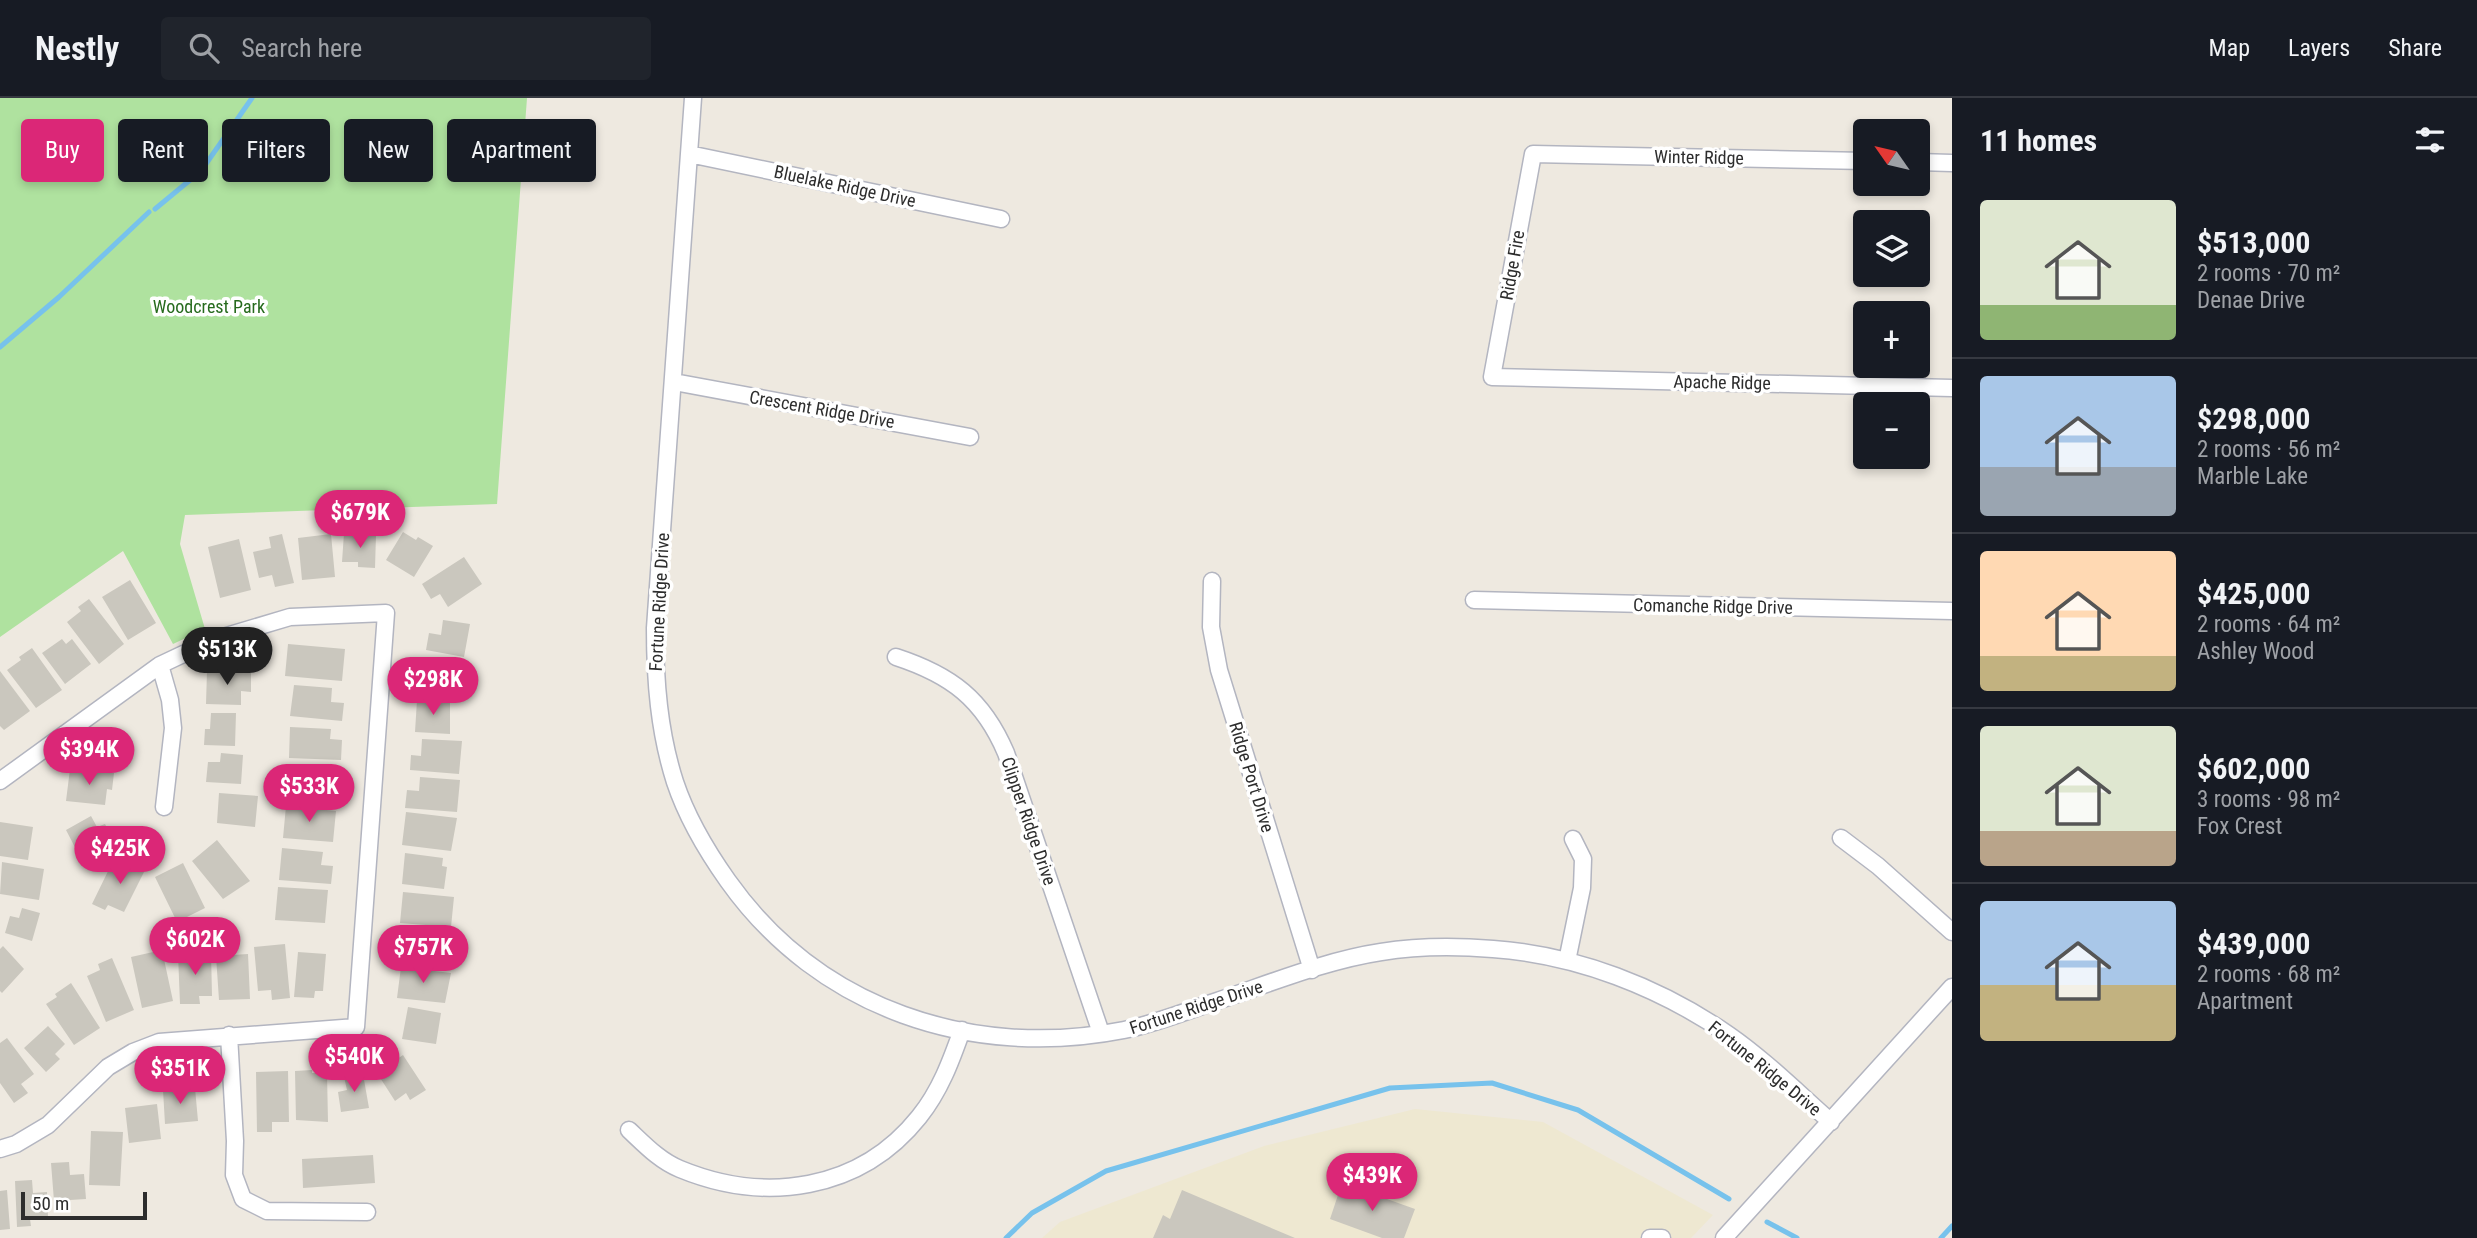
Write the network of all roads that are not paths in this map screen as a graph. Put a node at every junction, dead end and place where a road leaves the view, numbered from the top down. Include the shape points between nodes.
1 (693, 98) edge
2 (1533, 153) joint
3 (689, 154) junction
4 (1853, 161) edge
5 (1930, 162) edge
6 (1952, 163) edge
7 (1001, 219) dead end
8 (1492, 377) joint
9 (674, 382) junction
10 (1952, 388) edge
11 (970, 437) dead end
12 (1212, 581) dead end
13 (1474, 600) dead end
14 (1952, 611) edge
15 (896, 657) dead end
16 (160, 665) junction
17 (0, 781) edge
18 (164, 807) dead end
19 (1841, 838) dead end
20 (1573, 839) dead end
21 (1952, 932) edge
22 (1567, 961) junction
23 (1312, 970) junction
24 (1952, 987) edge
25 (961, 1030) junction
26 (1101, 1033) junction
27 (229, 1035) junction
28 (1831, 1122) junction
29 (629, 1130) dead end
30 (0, 1149) edge
31 (367, 1212) dead end
32 (1650, 1238) edge
33 (1662, 1238) edge
34 (1724, 1238) edge

1 - 3 street, Fortune Ridge Drive
2 - 4 street, Winter Ridge
2 - 8 street, Ridge Fire
3 - 7 street, Bluelake Ridge Drive
3 - 9 street, Fortune Ridge Drive
5 - 6 street
8 - 10 street, Apache Ridge
9 - 11 street, Crescent Ridge Drive
9 - 25 street, Fortune Ridge Drive via 655,670 666,749 691,821 740,897 798,956 869,1001 907,1018
12 - 23 street, Ridge Port Drive via 1212,626 1219,670
13 - 14 street, Comanche Ridge Drive
15 - 26 street, Clipper Ridge Drive via 950,681 975,702 995,728
16 - 17 street
16 - 18 street via 173,728
16 - 27 street via 213,640 290,617 386,613 356,1027
19 - 21 street
20 - 22 street via 1583,859 1582,888
22 - 23 street, Fortune Ridge Drive via 1508,950 1439,946 1378,952
22 - 28 street, Fortune Ridge Drive via 1608,973 1685,1007 1731,1037
23 - 26 street, Fortune Ridge Drive via 1156,1021
24 - 28 street
25 - 26 street, Fortune Ridge Drive via 1030,1040
25 - 29 street via 941,1083 906,1132 874,1158 819,1182 779,1189 738,1187 679,1169 652,1153
27 - 30 street via 159,1042 132,1052 107,1067 48,1125
27 - 31 street via 234,1175 243,1199 267,1211
28 - 34 street
32 - 33 street

